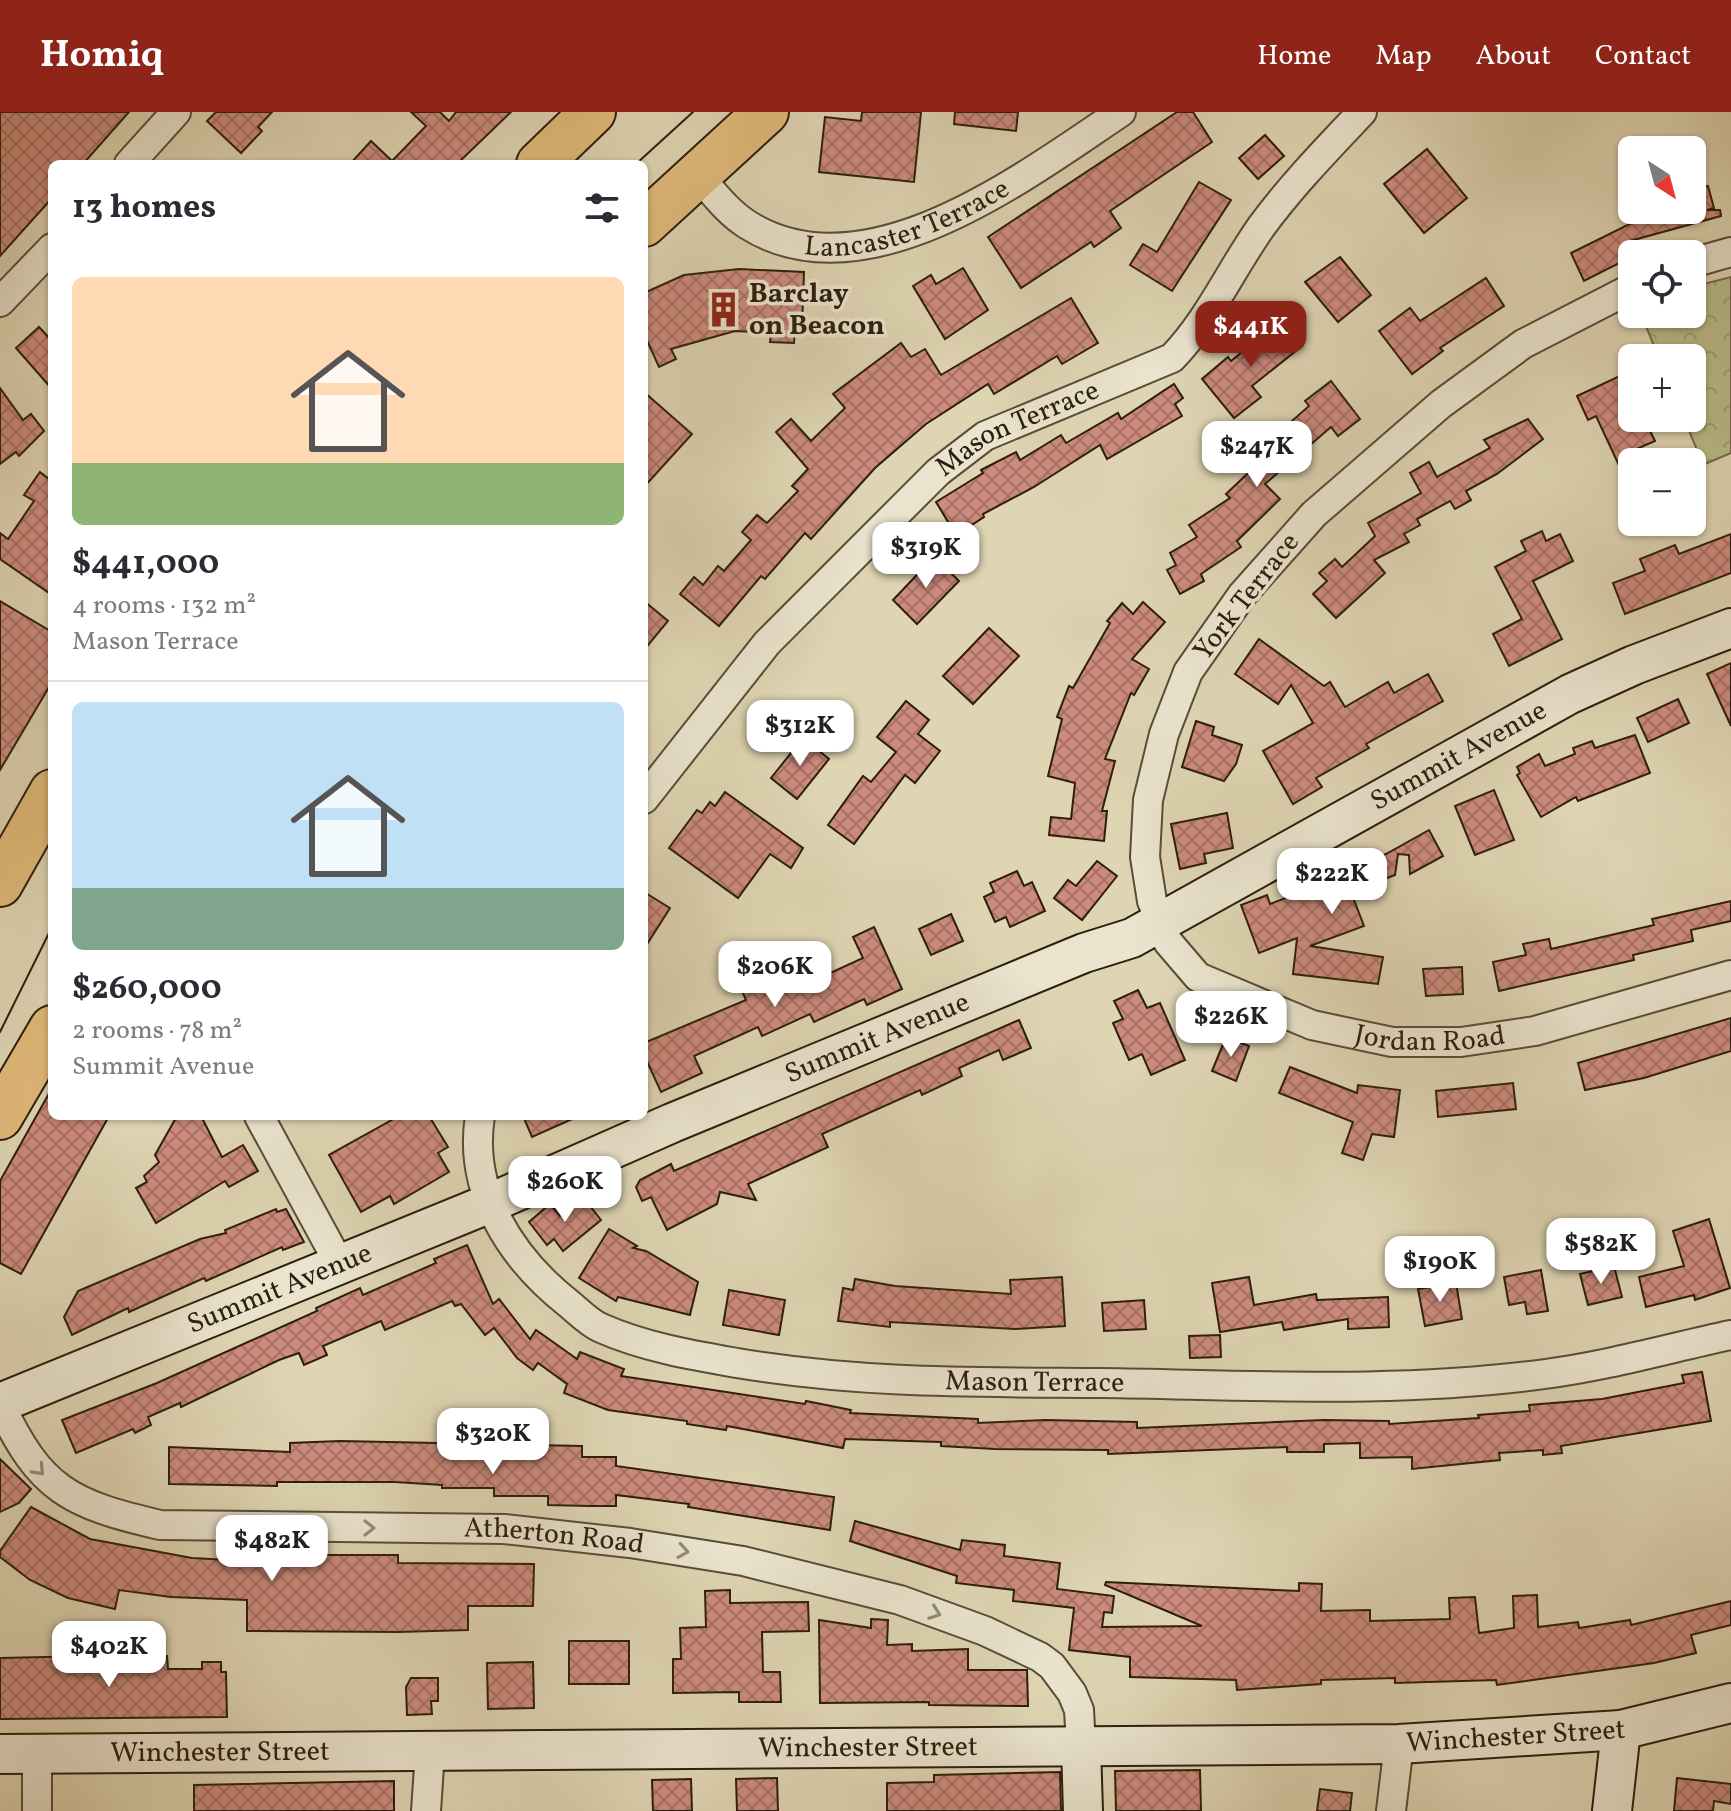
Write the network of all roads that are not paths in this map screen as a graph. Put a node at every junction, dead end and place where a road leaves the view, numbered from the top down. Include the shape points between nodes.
1 (176, 112) edge
2 (593, 112) edge
3 (766, 112) edge
4 (1121, 112) edge
5 (1362, 112) edge
6 (133, 160) edge
7 (543, 160) edge
8 (696, 173) junction
9 (648, 220) edge
10 (48, 252) edge
11 (1731, 252) edge
12 (1706, 259) edge
13 (1618, 295) edge
14 (0, 302) edge
15 (1731, 628) edge
16 (648, 794) edge
17 (48, 799) edge
18 (0, 884) edge
19 (1161, 922) junction
20 (1731, 975) edge
21 (48, 1035) edge
22 (0, 1117) edge
23 (261, 1120) edge
24 (479, 1120) edge
25 (488, 1204) junction
26 (340, 1265) junction
27 (1731, 1335) edge
28 (0, 1403) edge
29 (1731, 1703) edge
30 (1621, 1730) junction
31 (1399, 1744) junction
32 (1081, 1747) junction
33 (430, 1752) junction
34 (18, 1754) edge
35 (37, 1811) edge
36 (426, 1811) edge
37 (1083, 1811) edge
38 (1391, 1811) edge
39 (1612, 1811) edge

1 - 6 street
2 - 7 main road
3 - 8 main road
4 - 8 street, Lancaster Terrace via 995,195 909,232 859,245 807,245 761,233 734,214
5 - 16 street, Mason Terrace via 1262,227 1194,335 1172,358 985,436 938,472 767,643
8 - 9 main road
10 - 14 street
11 - 12 street
13 - 19 street, York Terrace via 1523,344 1441,404 1314,514 1242,595 1188,672 1164,734 1148,800 1145,857
15 - 19 street, Summit Avenue via 1570,694
17 - 18 main road
19 - 20 street, Jordan Road via 1177,957 1198,977 1312,1025 1392,1042 1461,1042 1535,1031
19 - 25 street, Summit Avenue
21 - 22 main road
23 - 26 street
24 - 25 street, Mason Terrace via 476,1144
25 - 26 street, Summit Avenue
25 - 27 street, Mason Terrace via 524,1264 597,1326 660,1347 804,1374 939,1384 1412,1385 1547,1374
26 - 28 street, Summit Avenue
28 -> 32 street, Atherton Road via 29,1459 64,1492 106,1511 160,1525 504,1529 743,1561 900,1600 985,1631 1052,1666 1079,1710
29 - 30 street, Winchester Street
30 - 31 street, Winchester Street
30 - 39 street
31 - 32 street, Winchester Street
31 - 38 street
32 - 33 street, Winchester Street
32 - 37 street
33 - 34 street, Winchester Street
33 - 36 street
34 - 35 street

